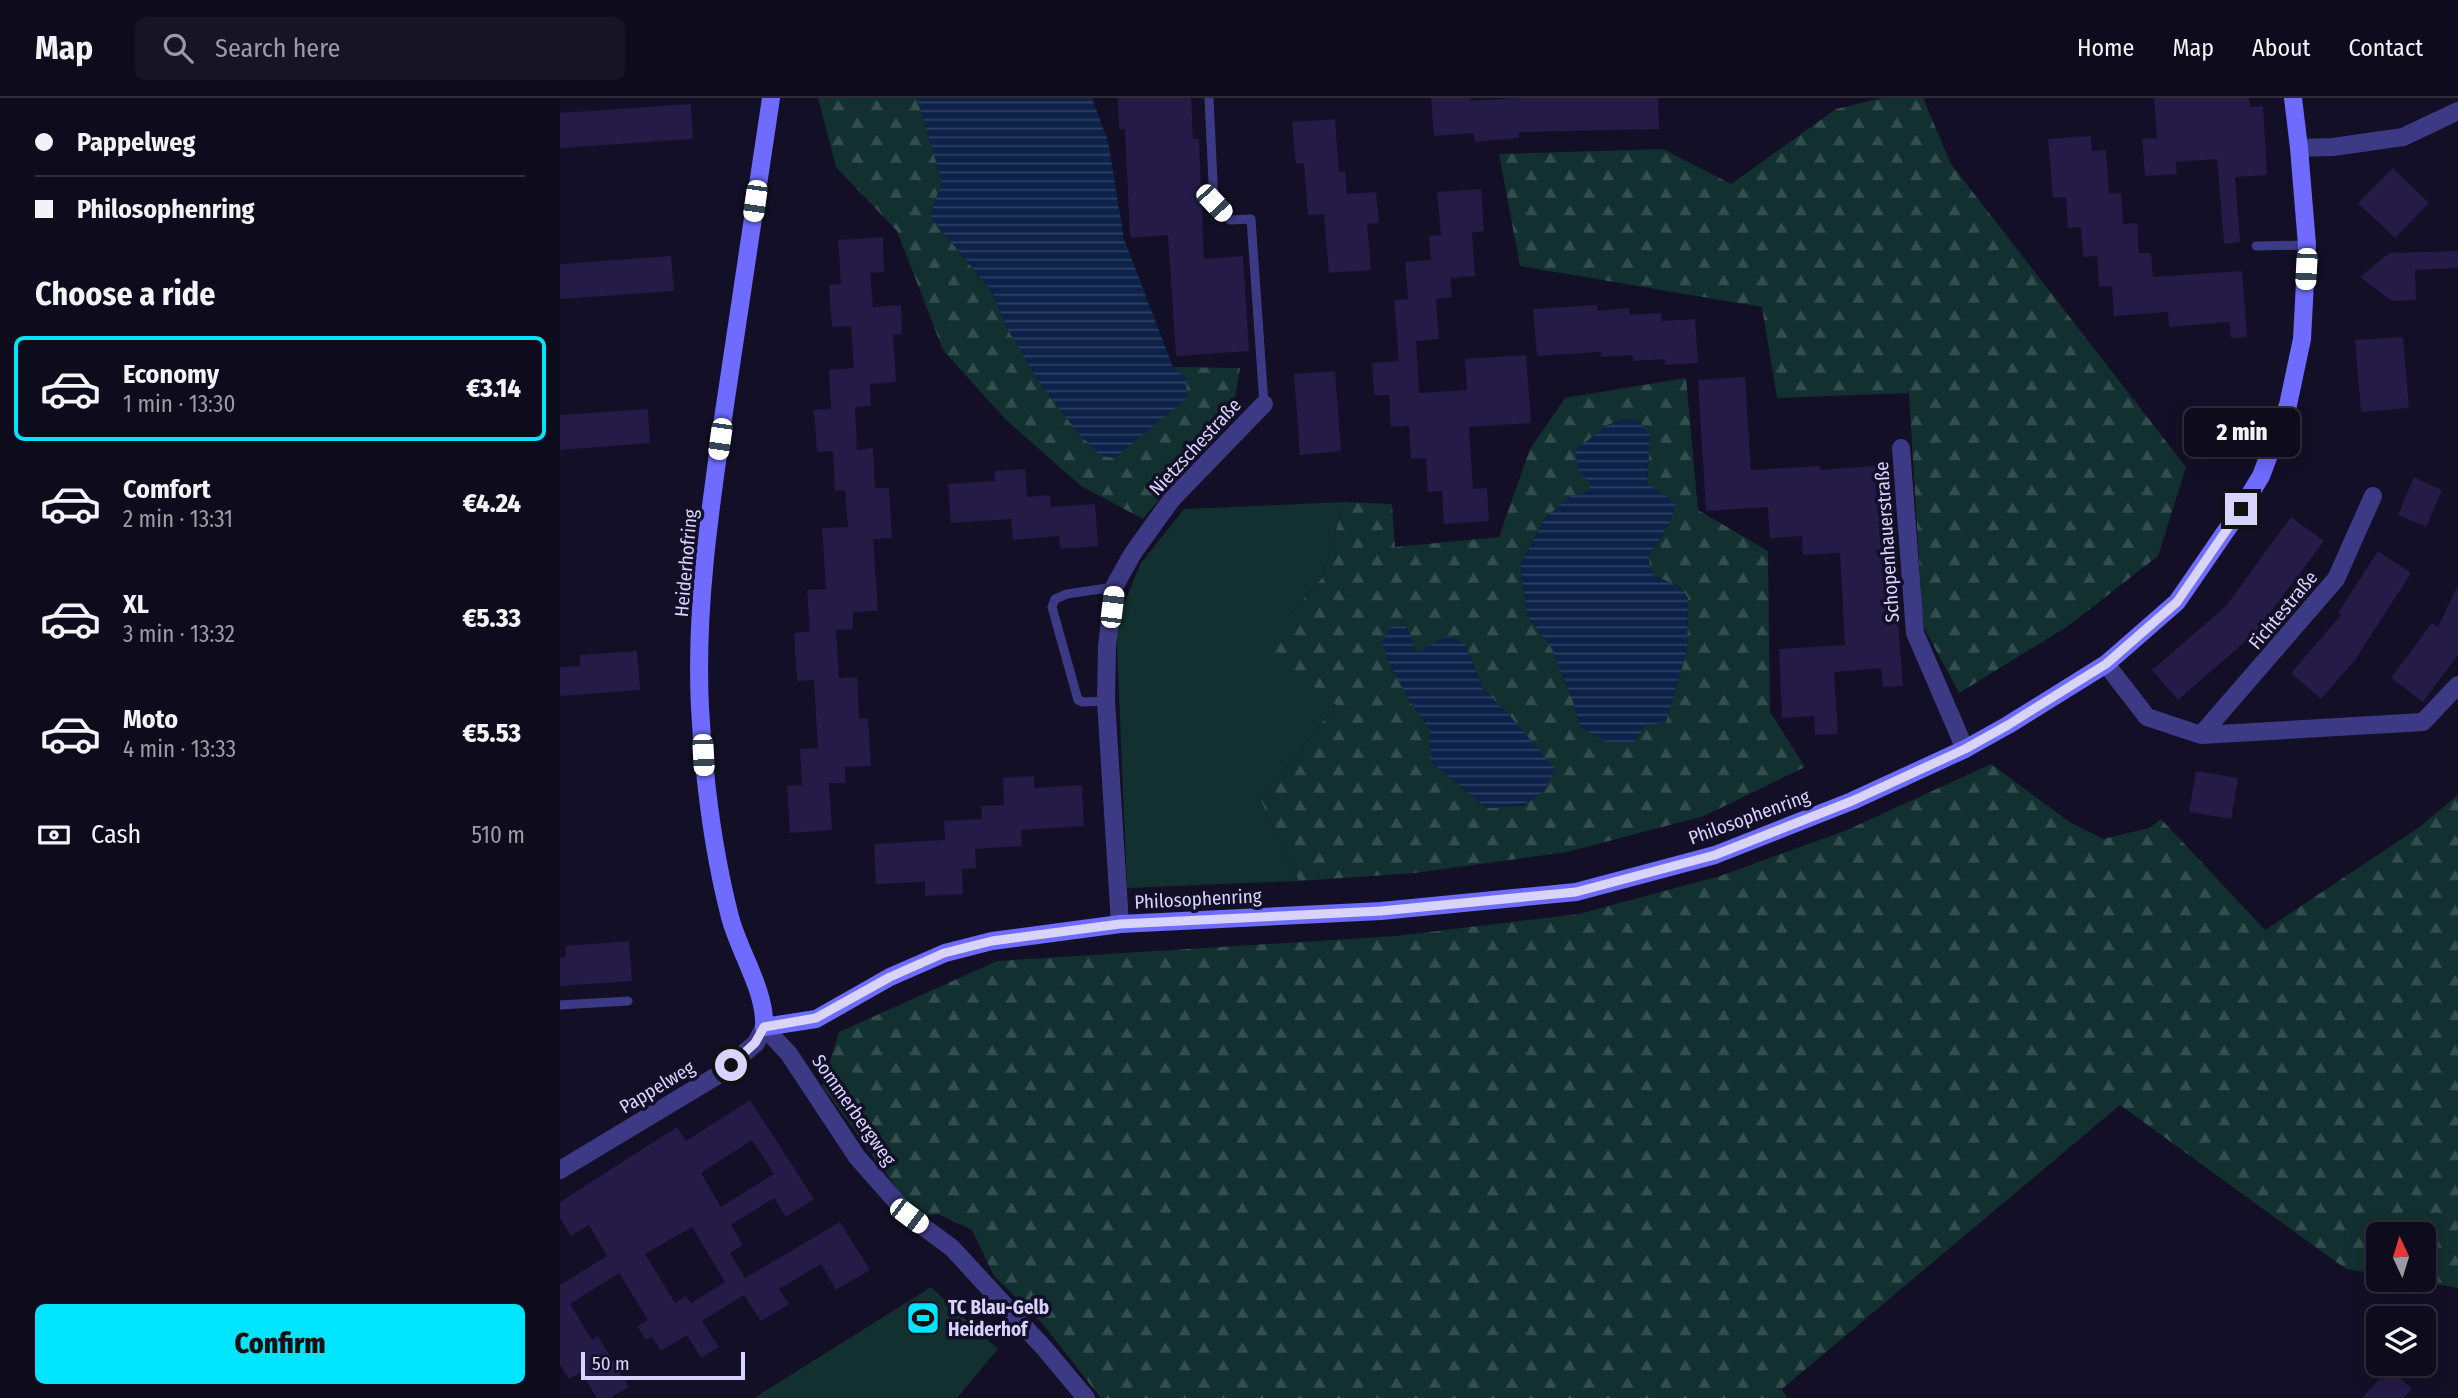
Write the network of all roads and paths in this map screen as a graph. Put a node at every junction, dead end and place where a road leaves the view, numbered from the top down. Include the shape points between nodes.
1 (771, 98) edge
2 (1209, 98) edge
3 (2293, 98) edge
4 (2458, 111) edge
5 (2299, 148) junction
6 (2307, 245) junction
7 (2256, 246) dead end
8 (1264, 404) joint
9 (1901, 448) dead end
10 (2373, 496) dead end
11 (1114, 587) junction
12 (2106, 664) junction
13 (2458, 685) edge
14 (1106, 701) junction
15 (2201, 735) junction
16 (1965, 749) junction
17 (1120, 924) junction
18 (628, 1001) dead end
19 (560, 1005) edge
20 (764, 1027) junction
21 (560, 1170) edge
22 (1086, 1398) edge

1 - 20 street, Heiderhofring via 717,465 704,583 700,692 704,781 713,843 732,925 764,1007
2 - 8 lane, Nietzschestraße via 1214,203 1230,220 1251,219
3 - 5 street, Philosophenring
4 - 5 street via 2403,137
5 - 6 street, Philosophenring
6 - 7 lane
6 - 12 street, Philosophenring via 2302,339 2288,405 2261,475 2177,602
8 - 11 street, Nietzschestraße via 1172,499
9 - 16 street, Schopenhauerstraße via 1915,633
10 - 15 street, Fichtestraße via 2336,579
11 - 14 street, Nietzschestraße
11 - 14 lane via 1063,595 1055,598 1052,607 1078,700
12 - 15 street via 2147,717
12 - 16 street, Philosophenring
13 - 15 street via 2423,722
14 - 17 street, Nietzschestraße
16 - 17 street, Philosophenring via 1852,801 1715,855 1576,892 1381,911
17 - 20 street, Philosophenring via 992,941 944,953 816,1018
18 - 19 lane
20 - 21 street, Pappelweg via 755,1043 718,1075
20 - 22 street, Sommerbergweg via 789,1054 857,1157 909,1216 952,1248

